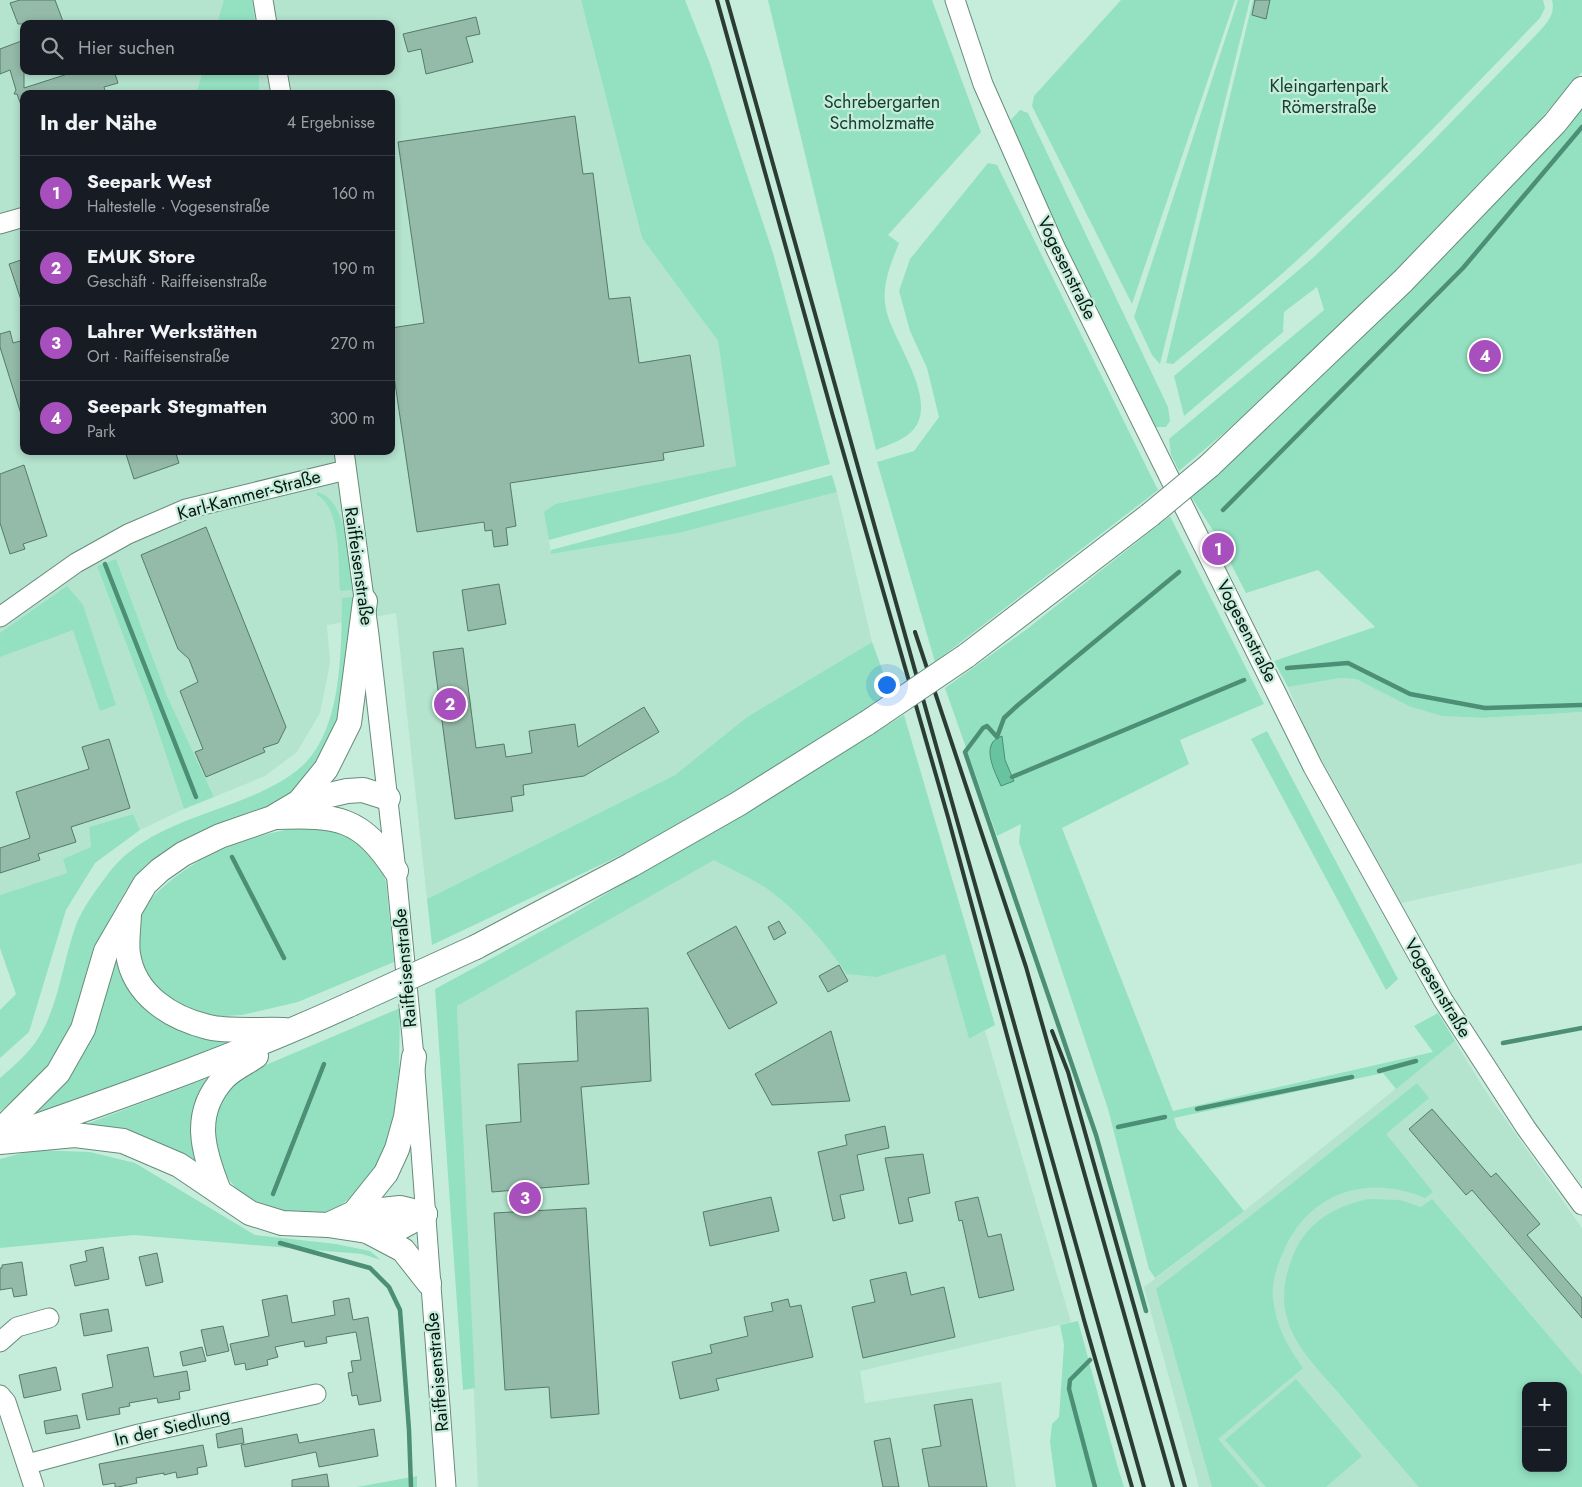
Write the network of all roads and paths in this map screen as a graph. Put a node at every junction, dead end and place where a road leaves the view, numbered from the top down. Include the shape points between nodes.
1 (262, 0) edge
2 (956, 0) edge
3 (266, 20) edge
4 (278, 75) edge
5 (1582, 89) edge
6 (281, 90) edge
7 (20, 218) edge
8 (0, 224) edge
9 (344, 455) edge
10 (346, 470) junction
11 (365, 601) junction
12 (0, 617) edge
13 (388, 798) junction
14 (299, 802) junction
15 (319, 816) junction
16 (272, 818) junction
17 (396, 871) junction
18 (130, 907) junction
19 (294, 1030) junction
20 (414, 1057) junction
21 (0, 1131) edge
22 (0, 1141) edge
23 (220, 1191) junction
24 (1582, 1205) edge
25 (425, 1214) junction
26 (361, 1222) junction
27 (429, 1283) junction
28 (49, 1318) dead end
29 (0, 1342) edge
30 (316, 1394) dead end
31 (0, 1395) edge
32 (28, 1464) junction
33 (34, 1487) edge
34 (446, 1487) edge

1 - 3 street
2 - 24 street, Vogesenstraße via 983,84 1055,247 1313,766 1443,1000 1526,1128
4 - 6 street
5 - 19 main road, bridge via 1555,123 1403,281 1209,466 966,656 738,804 476,946
7 - 8 street
9 - 10 street, Raiffeisenstraße
10 - 11 street, Raiffeisenstraße
10 - 12 street, Karl-Kammer-Straße via 178,513 128,534 76,563
11 - 13 street, Raiffeisenstraße
11 - 14 main road via 349,723 326,769
13 - 14 main road via 363,790
13 - 15 main road via 358,810
13 - 17 street, Raiffeisenstraße
14 - 16 main road
15 - 16 main road
15 - 17 main road via 348,822 366,833
16 - 18 main road via 220,836 184,854 145,884
17 - 20 street, Raiffeisenstraße
18 - 19 main road via 128,954 141,987 154,1002 170,1013 209,1028
18 - 21 main road via 106,951 83,1028 58,1073
19 - 22 main road
19 - 23 main road via 225,1077 205,1108 204,1144 208,1164
20 - 25 street, Raiffeisenstraße
20 - 26 main road via 406,1117 397,1149
22 - 23 main road via 75,1135 123,1141 179,1165
23 - 26 main road via 250,1213 282,1223 328,1225
25 - 26 main road via 400,1208
25 - 27 street, Raiffeisenstraße
26 - 27 main road via 403,1250
27 - 34 street, Raiffeisenstraße
28 - 29 street via 18,1327
30 - 32 street, In der Siedlung via 140,1434
31 - 32 street via 6,1402
32 - 33 street

